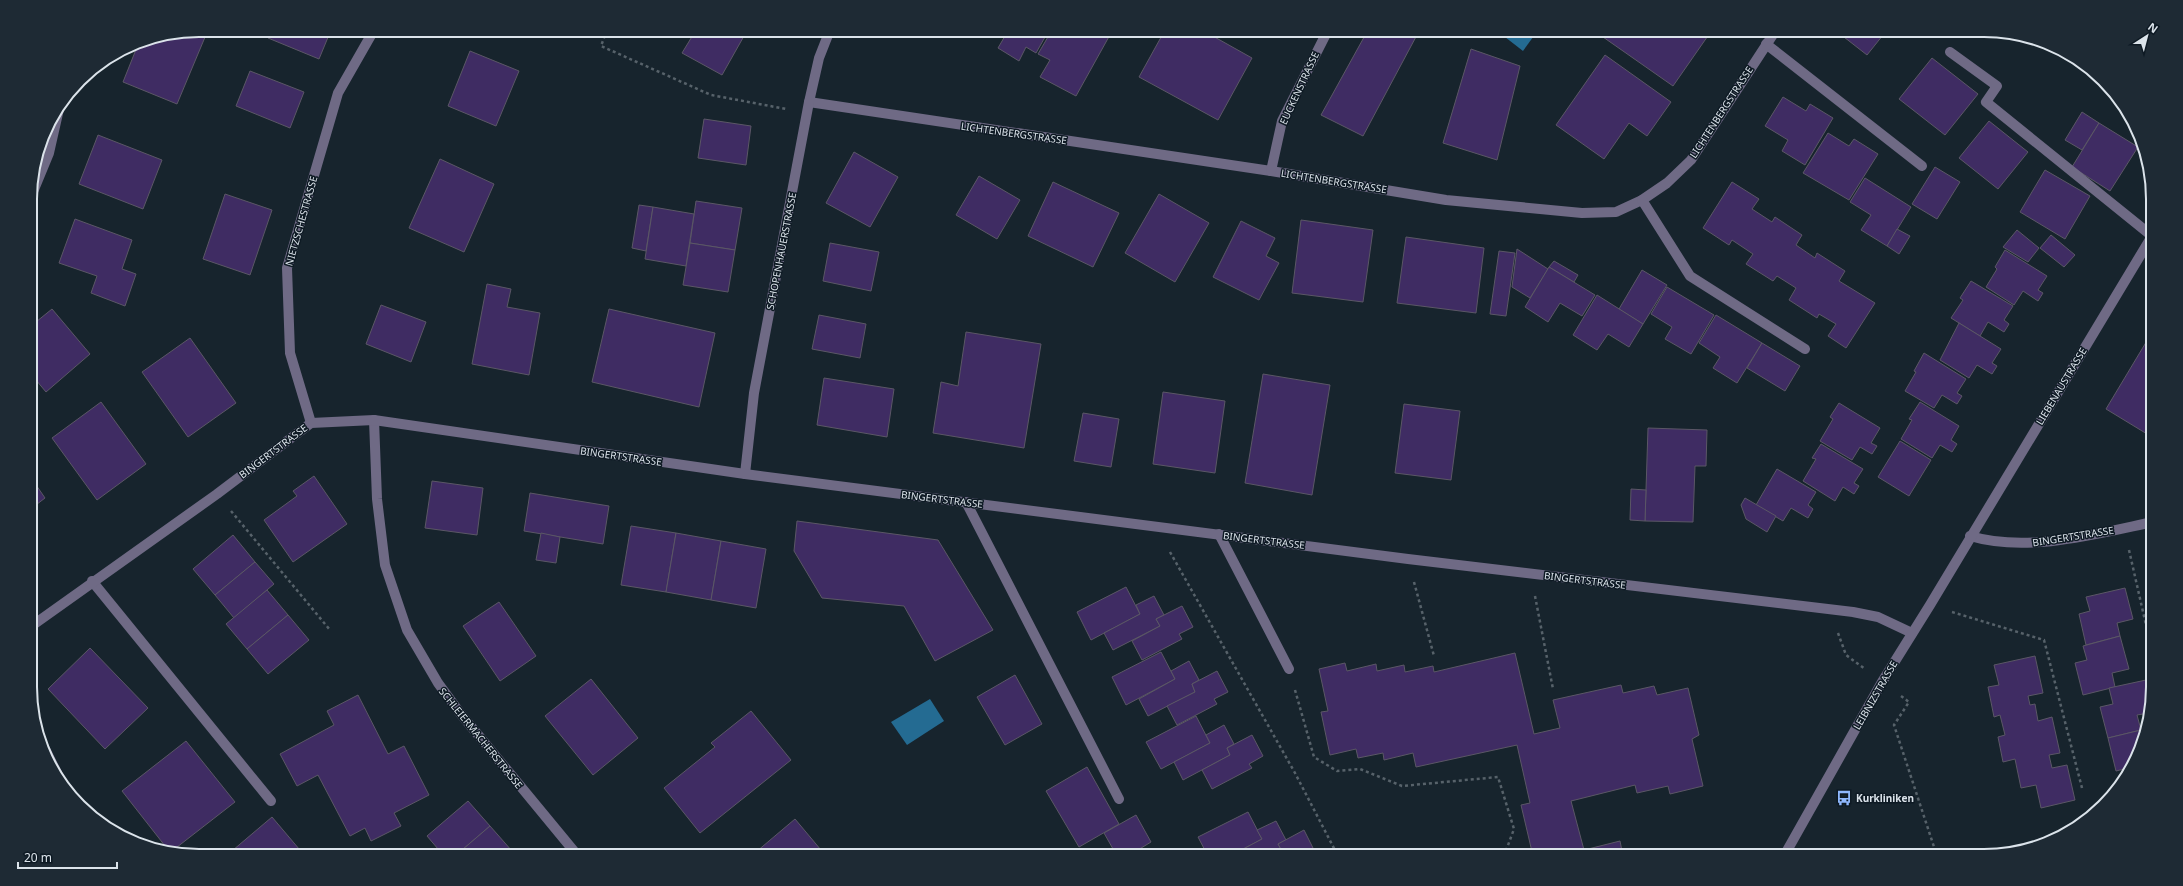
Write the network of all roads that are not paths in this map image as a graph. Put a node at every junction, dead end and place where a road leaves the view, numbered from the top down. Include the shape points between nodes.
1 (370, 37) edge
2 (827, 37) edge
3 (1324, 37) edge
4 (1771, 37) edge
5 (1766, 44) junction
6 (1950, 52) dead end
7 (809, 102) junction
8 (55, 126) edge
9 (1922, 166) dead end
10 (1271, 171) junction
11 (38, 179) edge
12 (1642, 200) junction
13 (2146, 231) edge
14 (2146, 246) edge
15 (1806, 349) dead end
16 (374, 420) junction
17 (311, 423) junction
18 (745, 474) junction
19 (966, 502) junction
20 (2146, 523) edge
21 (1219, 534) junction
22 (1970, 536) junction
23 (92, 581) junction
24 (37, 622) edge
25 (1912, 633) junction
26 (1289, 669) road end
27 (1119, 799) dead end
28 (271, 801) dead end
29 (572, 849) edge
30 (1788, 849) edge

1 - 17 street, NIETZSCHESTRASSE via 338,93 287,268 290,353
2 - 7 street, SCHOPENHAUERSTRASSE via 819,58
3 - 10 street, EUCKENSTRASSE via 1282,121
4 - 5 street, LICHTENBERGSTRASSE
5 - 9 street
5 - 12 street, LICHTENBERGSTRASSE via 1691,160 1667,183
6 - 13 street via 1997,86 1986,102
7 - 10 street, LICHTENBERGSTRASSE
7 - 18 street, SCHOPENHAUERSTRASSE via 754,393
8 - 11 street via 49,153
10 - 12 street, LICHTENBERGSTRASSE via 1446,200 1582,213 1616,212
12 - 15 street via 1690,276
14 - 22 street, LIEBENAUSTRASSE
16 - 17 street, BINGERTSTRASSE
16 - 18 street, BINGERTSTRASSE
16 - 29 street, SCHLEIERMACHERSTRASSE via 377,500 385,565 407,630 438,684 455,707
17 - 23 street, BINGERTSTRASSE via 217,494
18 - 19 street, BINGERTSTRASSE
19 - 21 street, BINGERTSTRASSE
19 - 27 street
20 - 22 street, BINGERTSTRASSE via 2040,542 1986,540
21 - 25 street, BINGERTSTRASSE via 1853,612 1878,617
21 - 26 street
22 - 25 street, LEIBNIZSTRASSE
23 - 24 street, BINGERTSTRASSE
23 - 28 street
25 - 30 street, LEIBNIZSTRASSE

